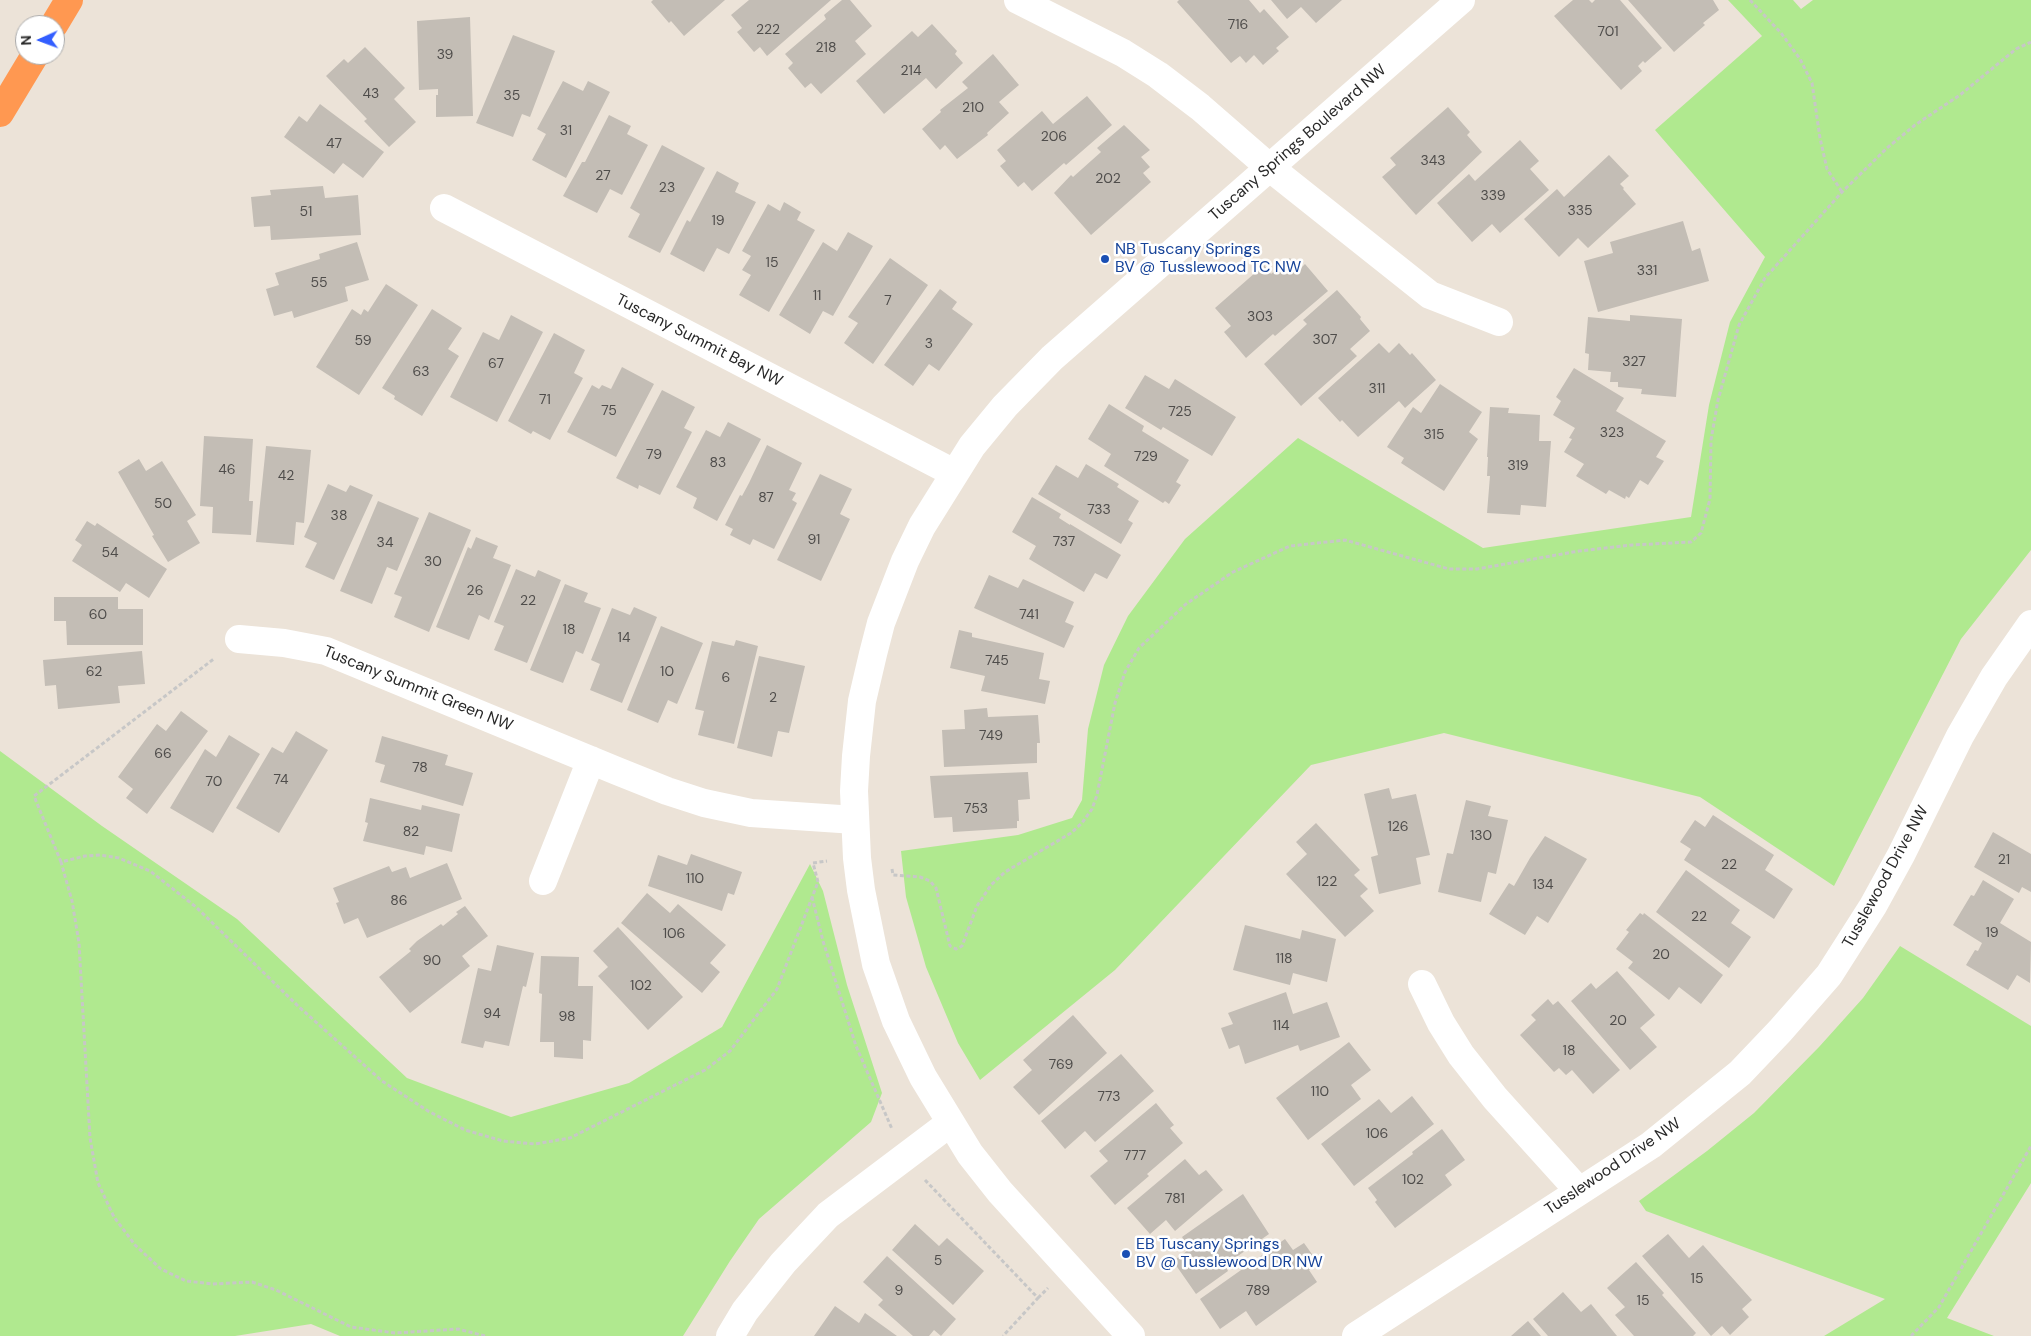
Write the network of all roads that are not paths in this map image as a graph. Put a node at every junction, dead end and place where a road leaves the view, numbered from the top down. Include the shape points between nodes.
1 (69, 0) edge
2 (1018, 0) edge
3 (1460, 0) edge
4 (60, 15) edge
5 (29, 65) edge
6 (0, 113) edge
7 (1269, 167) junction
8 (444, 208) dead end
9 (1499, 322) dead end
10 (954, 473) junction
11 (2031, 624) edge
12 (239, 639) road end
13 (591, 760) junction
14 (855, 820) junction
15 (543, 881) dead end
16 (1422, 984) dead end
17 (950, 1123) junction
18 (1578, 1191) junction
19 (730, 1336) edge
20 (1131, 1336) edge
21 (1356, 1336) edge

1 - 4 highway
2 - 7 street via 1115,49 1158,75
3 - 7 street, Tuscany Springs Boulevard NW
5 - 6 highway
7 - 9 street via 1430,295
7 - 10 street, Tuscany Springs Boulevard NW via 1052,358 1005,406
8 - 10 street, Tuscany Summit Bay NW
10 - 14 street, Tuscany Springs Boulevard NW via 905,560 881,623 862,701 856,756
11 - 18 street, Tusslewood Drive NW via 1960,736 1874,906 1830,975 1740,1073 1651,1145
12 - 13 street, Tuscany Summit Green NW via 326,651
13 - 14 street, Tuscany Summit Green NW via 704,803 751,813
13 - 15 street
14 - 17 street, Tuscany Springs Boulevard NW via 861,890 876,964 896,1021
16 - 18 street via 1461,1055
17 - 19 street via 828,1215 778,1270 745,1311
17 - 20 street, Tuscany Springs Boulevard NW via 1000,1192
18 - 21 street, Tusslewood Drive NW

